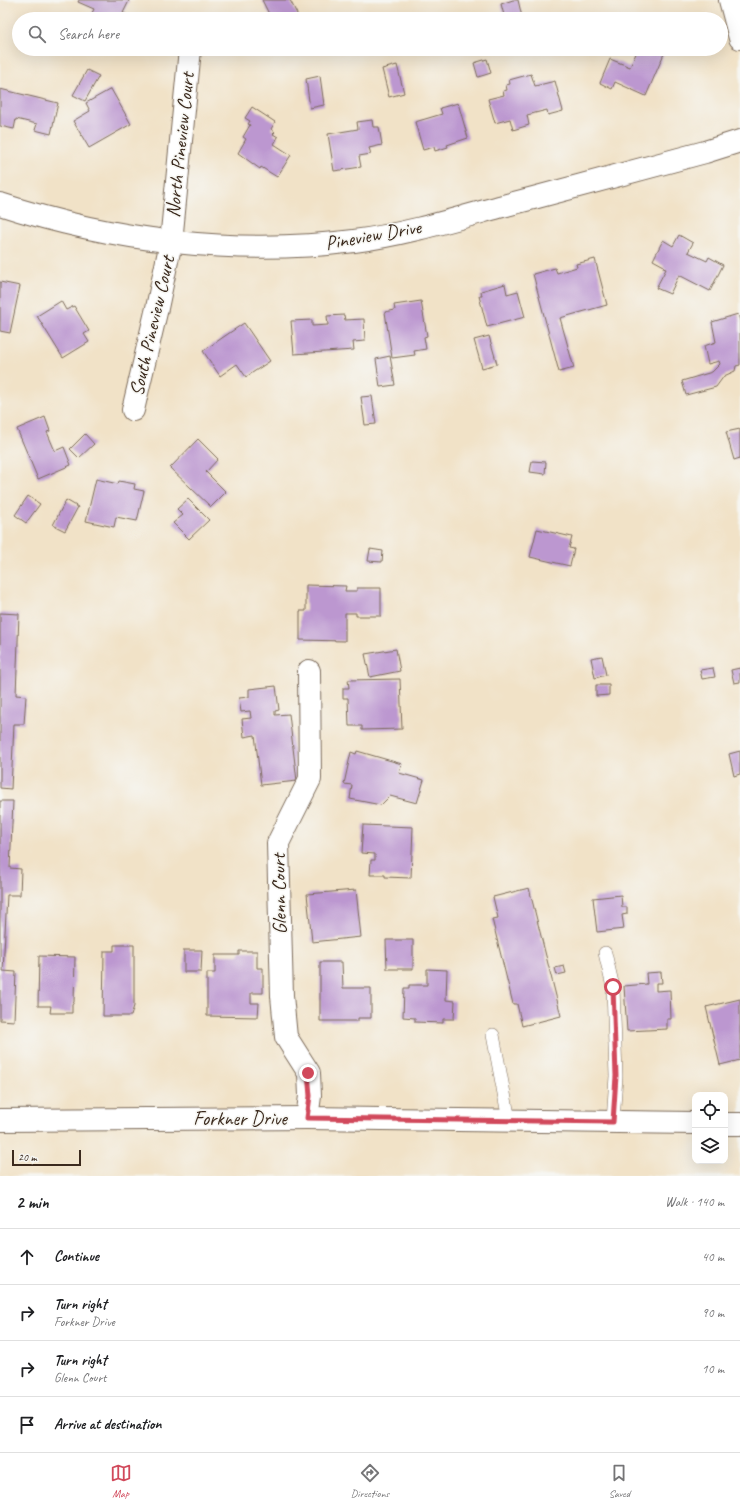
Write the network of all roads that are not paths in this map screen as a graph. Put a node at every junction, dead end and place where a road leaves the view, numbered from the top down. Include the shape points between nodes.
1 (730, 0) edge
2 (740, 38) edge
3 (189, 56) edge
4 (740, 141) edge
5 (0, 204) edge
6 (171, 242) junction
7 (133, 410) dead end
8 (310, 671) dead end
9 (605, 953) dead end
10 (493, 1036) dead end
11 (307, 1118) junction
12 (0, 1120) edge
13 (509, 1120) junction
14 (613, 1122) junction
15 (692, 1123) edge
16 (728, 1124) edge
17 (740, 1124) edge

1 - 2 street
3 - 6 street, North Pineview Court
4 - 6 street, Pineview Drive via 457,219 356,241 303,246 234,247
5 - 6 street, Pineview Drive via 96,229
6 - 7 street, South Pineview Court
8 - 11 street, Glenn Court via 310,779 278,843 282,996 286,1037 308,1073 310,1096
9 - 14 lane via 613,987 616,1076
10 - 13 lane
11 - 12 street, Forkner Drive
11 - 13 street, Forkner Drive
13 - 14 street, Forkner Drive
14 - 15 street, Forkner Drive
16 - 17 street

